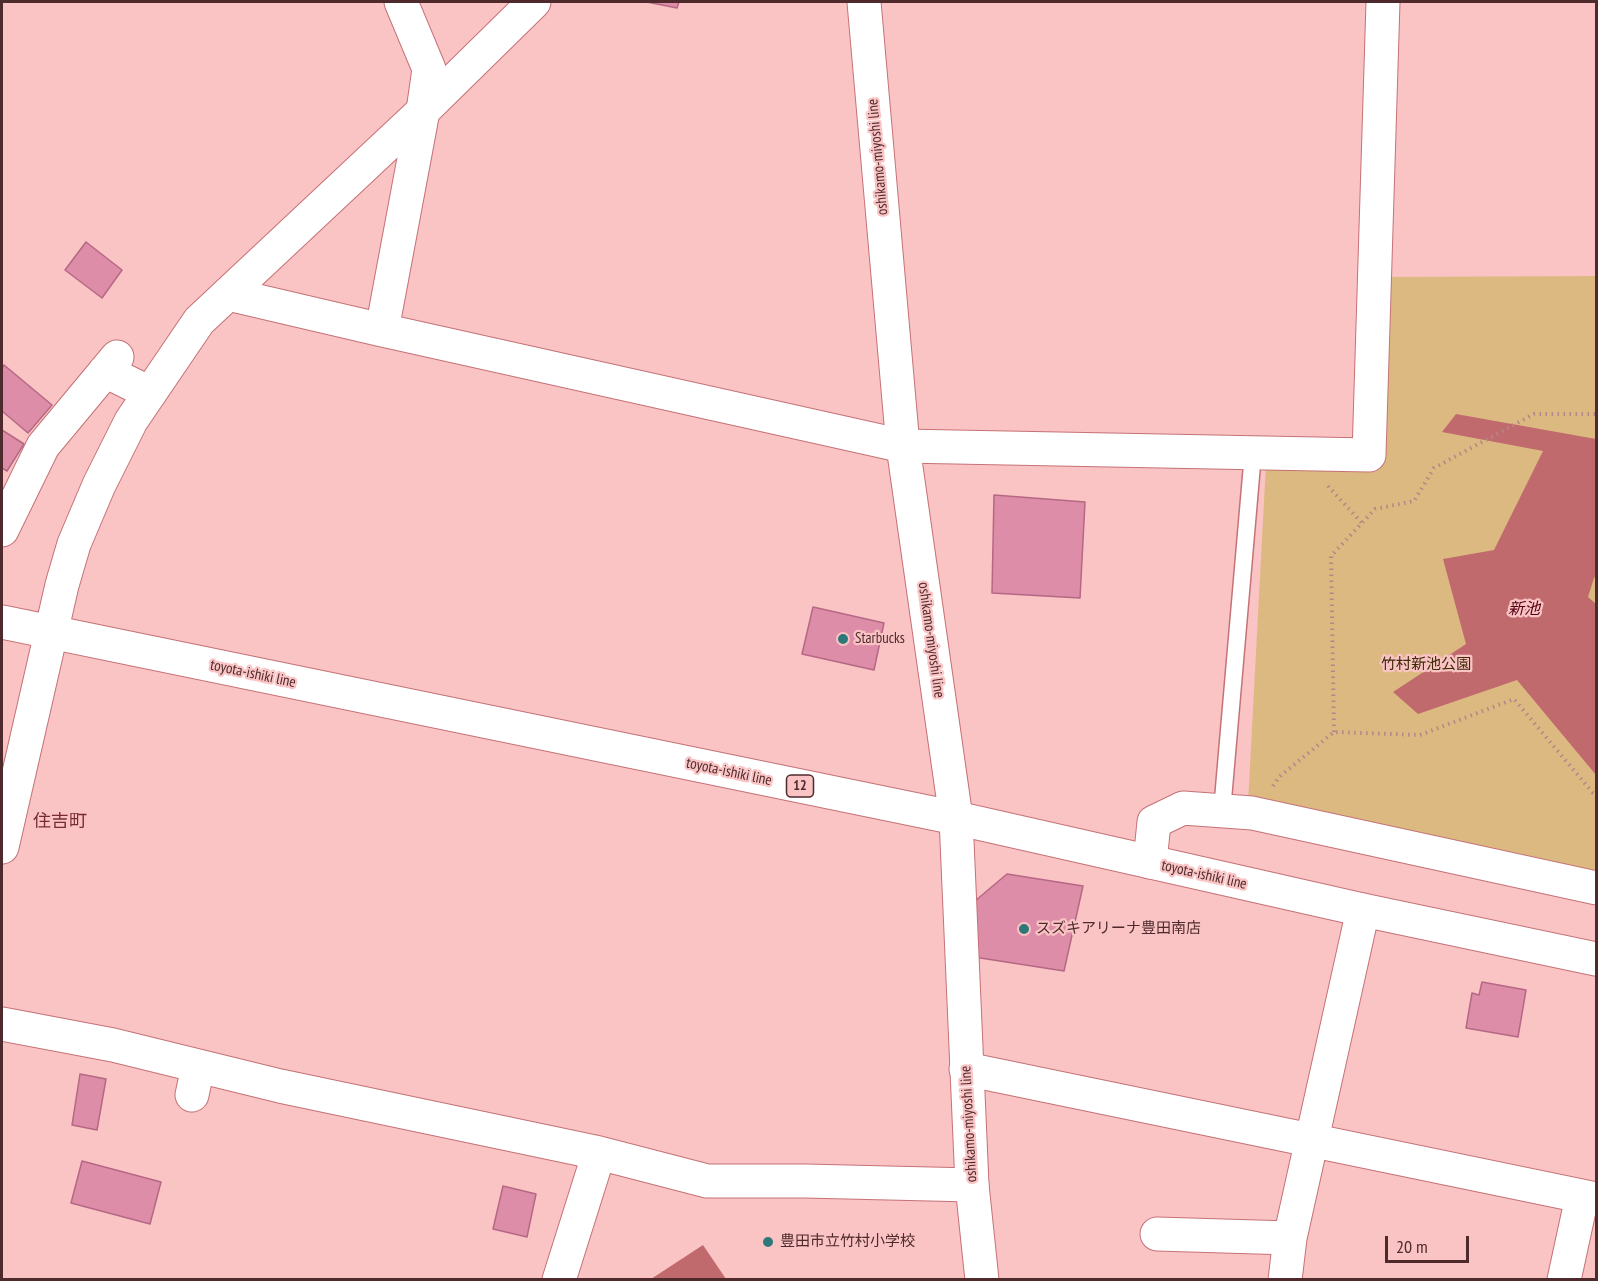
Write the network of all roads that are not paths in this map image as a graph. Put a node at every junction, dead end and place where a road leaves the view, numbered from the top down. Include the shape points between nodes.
1 (401, 2) edge
2 (534, 2) edge
3 (864, 2) edge
4 (1383, 2) edge
5 (423, 111) junction
6 (228, 294) junction
7 (382, 330) junction
8 (150, 393) junction
9 (903, 446) junction
10 (1253, 453) junction
11 (2, 530) edge
12 (2, 622) edge
13 (51, 632) junction
14 (1237, 812) junction
15 (956, 818) junction
16 (2, 847) edge
17 (1150, 862) junction
18 (1596, 888) edge
19 (1363, 910) junction
20 (1596, 959) edge
21 (2, 1024) edge
22 (966, 1069) junction
23 (1313, 1140) junction
24 (599, 1153) junction
25 (972, 1185) junction
26 (1589, 1198) edge
27 (1157, 1234) dead end
28 (1290, 1238) junction
29 (559, 1280) edge
30 (982, 1280) edge
31 (1286, 1280) edge
32 (1564, 1280) edge

1 - 5 street via 429,69
2 - 5 street
3 - 9 street, oshikamo-miyoshi line
4 - 10 street via 1370,455
5 - 6 street
5 - 7 street
6 - 7 street
6 - 8 street via 199,321
7 - 9 street
8 - 11 street via 111,364 43,446
8 - 13 street via 131,421 74,544
9 - 10 street
9 - 15 street, oshikamo-miyoshi line
10 - 14 lane
12 - 13 street, toyota-ishiki line / 12
13 - 15 street, toyota-ishiki line / 12
13 - 16 street
14 - 17 street via 1184,808 1154,822
14 - 18 street
15 - 17 street, toyota-ishiki line / 12
15 - 22 street, oshikamo-miyoshi line
17 - 19 street, toyota-ishiki line / 12
19 - 20 street, toyota-ishiki line / 12
19 - 23 street
21 - 24 street via 113,1046 195,1080 280,1086
22 - 23 street
22 - 25 street, oshikamo-miyoshi line
23 - 26 street
23 - 28 street
24 - 25 street via 707,1181
24 - 29 street
25 - 30 street, oshikamo-miyoshi line
26 - 32 street
27 - 28 street
28 - 31 street

